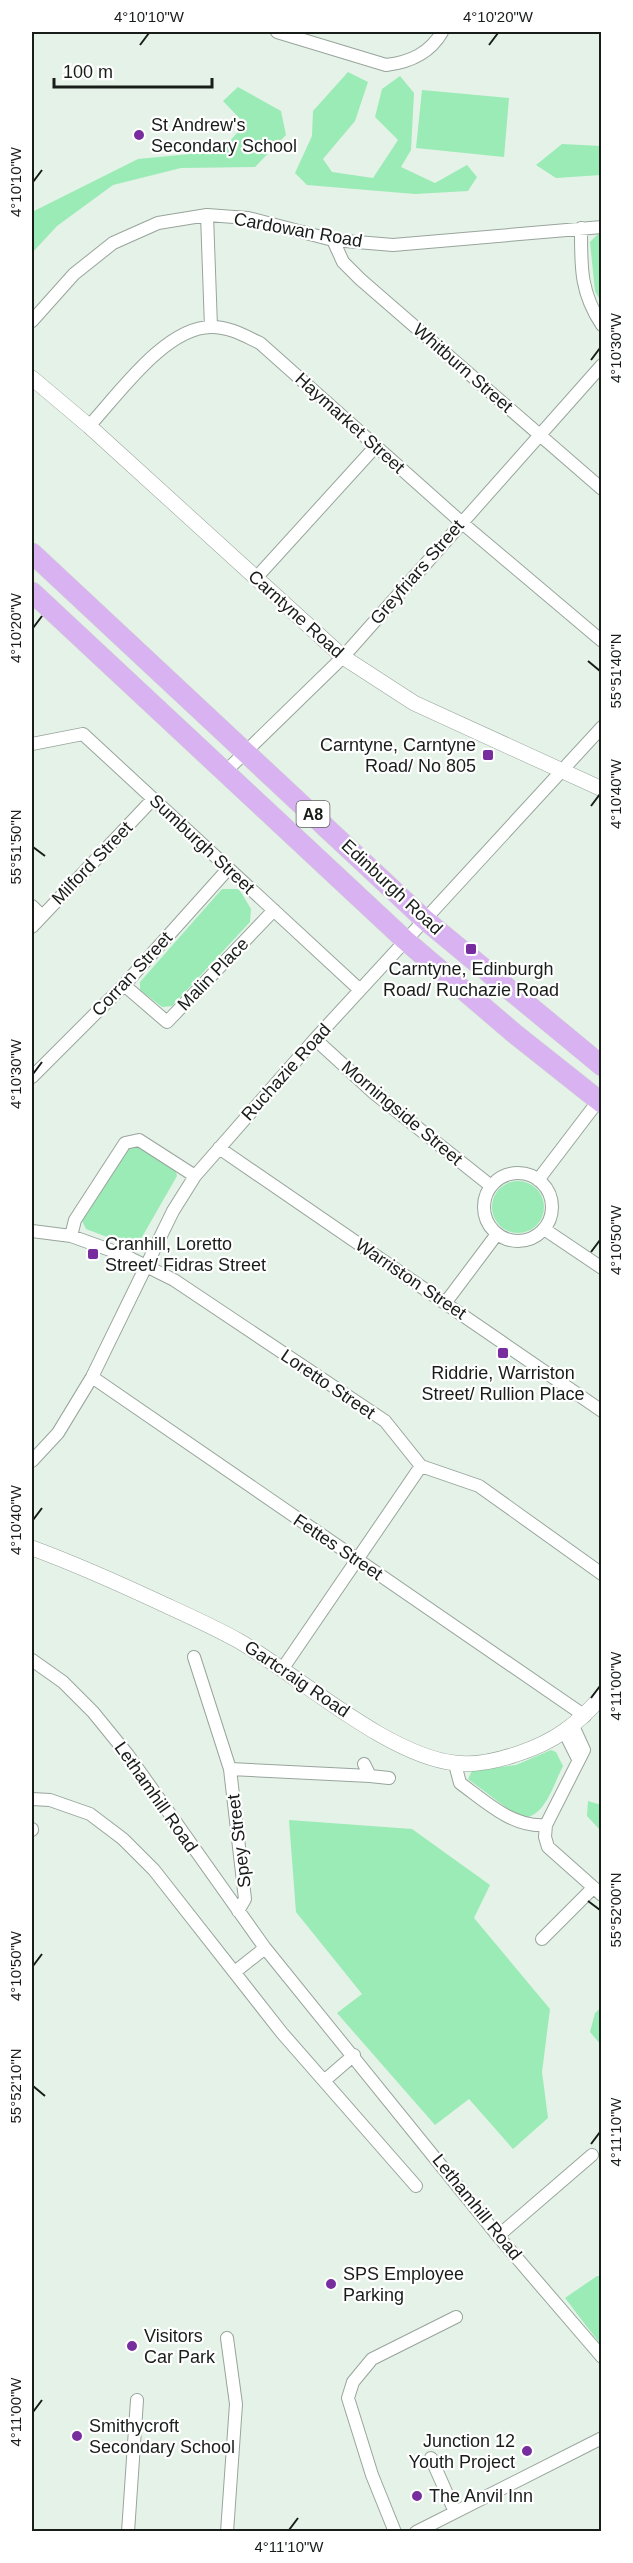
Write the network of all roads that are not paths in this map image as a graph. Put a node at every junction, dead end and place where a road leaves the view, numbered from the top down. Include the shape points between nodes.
1 (277, 32) edge
2 (442, 32) edge
3 (207, 215) junction
4 (602, 227) edge
5 (581, 228) junction
6 (333, 240) junction
7 (32, 321) edge
8 (602, 325) edge
9 (211, 327) junction
10 (602, 365) edge
11 (32, 378) edge
12 (89, 426) junction
13 (540, 434) junction
14 (376, 446) junction
15 (602, 489) edge
16 (461, 522) junction
17 (32, 553) edge
18 (256, 578) junction
19 (32, 592) edge
20 (602, 641) edge
21 (342, 657) junction
22 (602, 727) edge
23 (32, 744) edge
24 (246, 753) junction
25 (562, 771) junction
26 (225, 772) junction
27 (602, 789) edge
28 (153, 799) junction
29 (228, 868) junction
30 (32, 906) edge
31 (274, 910) junction
32 (42, 916) junction
33 (424, 919) junction
34 (32, 927) edge
35 (405, 940) junction
36 (124, 985) junction
37 (360, 990) junction
38 (315, 1039) junction
39 (602, 1066) edge
40 (32, 1077) edge
41 (600, 1100) edge
42 (219, 1148) junction
43 (195, 1176) junction
44 (538, 1180) junction
45 (491, 1186) junction
46 (544, 1228) junction
47 (32, 1231) edge
48 (497, 1234) junction
49 (71, 1236) junction
50 (146, 1265) junction
51 (602, 1268) edge
52 (446, 1302) junction
53 (92, 1377) junction
54 (602, 1411) edge
55 (32, 1461) edge
56 (422, 1466) junction
57 (32, 1548) edge
58 (357, 1560) junction
59 (602, 1574) edge
60 (194, 1658) dead end
61 (32, 1660) edge
62 (282, 1668) junction
63 (602, 1696) edge
64 (575, 1725) junction
65 (460, 1763) junction
66 (230, 1769) junction
67 (390, 1778) dead end
68 (32, 1799) edge
69 (546, 1825) junction
70 (597, 1892) edge
71 (238, 1911) junction
72 (542, 1939) dead end
73 (265, 1948) junction
74 (236, 1971) junction
75 (354, 2055) junction
76 (324, 2081) junction
77 (592, 2155) dead end
78 (416, 2186) dead end
79 (498, 2236) junction
80 (456, 2317) dead end
81 (227, 2338) dead end
82 (602, 2357) edge
83 (137, 2400) dead end
84 (602, 2438) edge
85 (431, 2458) dead end
86 (455, 2512) junction
87 (128, 2532) edge
88 (227, 2532) edge
89 (395, 2532) edge
90 (416, 2532) edge

1 - 2 street via 386,65 402,63 425,52
3 - 6 street, Cardowan Road via 248,218
3 - 7 street, Cardowan Road via 158,223 113,243 74,274
3 - 9 street
4 - 5 street, Cardowan Road
5 - 6 street, Cardowan Road via 393,245
5 - 8 street via 581,272 586,298
6 - 13 street, Whitburn Street via 343,262 360,279
9 - 12 street, Haymarket Street via 184,334 164,347
9 - 14 street, Haymarket Street via 236,331 260,343
10 - 13 street, Greyfriars Street
11 - 12 street, Carntyne Road
12 - 18 street, Carntyne Road
13 - 15 street, Whitburn Street
13 - 16 street, Greyfriars Street
14 - 16 street, Haymarket Street
14 - 18 street
16 - 20 street, Haymarket Street
16 - 21 street, Greyfriars Street
17 - 24 main road, Edinburgh Road / A8
18 - 21 street, Carntyne Road
19 - 26 main road, Edinburgh Road / A8
21 - 24 street, Greyfriars Street
21 - 25 street, Carntyne Road via 414,704
22 - 25 street, Ruchazie Road
23 - 28 street, Sumburgh Street via 83,734
24 - 26 street, Greyfriars Street
24 - 33 main road, Edinburgh Road / A8
25 - 27 street, Carntyne Road
25 - 33 street, Ruchazie Road
26 - 35 main road, Edinburgh Road / A8
28 - 29 street, Sumburgh Street
28 - 32 street, Milford Street
29 - 31 street, Sumburgh Street
29 - 36 street, Corran Street
30 - 32 street
31 - 36 street, Malin Place via 168,1022
31 - 37 street, Sumburgh Street
32 - 34 street, Milford Street
33 - 35 street, Ruchazie Road
33 - 39 main road, Edinburgh Road / A8
35 - 37 street, Ruchazie Road
35 - 41 main road, Edinburgh Road / A8 via 514,1034
36 - 40 street, Corran Street
37 - 38 street, Ruchazie Road
38 - 42 street, Ruchazie Road
38 - 45 street, Morningside Street
41 - 44 street
42 - 43 street, Ruchazie Road
42 - 52 street, Warriston Street
43 - 49 street via 139,1140 125,1143 75,1220
43 - 50 street, Ruchazie Road
44 - 45 street via 519,1173
44 - 46 street via 552,1208
45 - 48 street via 485,1216
46 - 48 street via 536,1236 516,1241
46 - 51 street
47 - 49 street, Loretto Street
48 - 52 street
49 - 50 street, Loretto Street
50 - 53 street, Ruchazie Road
50 - 56 street, Loretto Street via 384,1421
52 - 54 street, Warriston Street
53 - 55 street, Ruchazie Road via 58,1433
53 - 58 street, Fettes Street
56 - 58 street
56 - 59 street via 479,1486
57 - 62 street, Gartcraig Road via 79,1565 175,1610 237,1640
58 - 62 street
58 - 64 street, Fettes Street
60 - 66 street, Spey Street
61 - 71 street, Lethamhill Road via 63,1682 93,1712
62 - 65 street, Gartcraig Road via 379,1735 422,1755
63 - 64 street, Gartcraig Road
64 - 65 street, Gartcraig Road via 543,1746 500,1760
64 - 69 street via 584,1750
65 - 69 street via 465,1787 516,1822
66 - 67 street, Spey Street via 367,1770
66 - 71 street, Spey Street via 245,1899
68 - 74 street, Lethamhill Road via 50,1800 90,1814 123,1839 154,1870
69 - 70 street via 548,1847
70 - 72 street
71 - 73 street, Lethamhill Road
73 - 74 street
73 - 75 street, Lethamhill Road
74 - 76 street, Lethamhill Road
75 - 76 street
75 - 79 street, Lethamhill Road
76 - 78 street, Lethamhill Road
77 - 79 street
79 - 82 street, Lethamhill Road
80 - 89 street via 372,2359 353,2382 348,2398 369,2468
81 - 88 street via 236,2404
83 - 87 street
84 - 86 street
85 - 86 street
86 - 90 street

